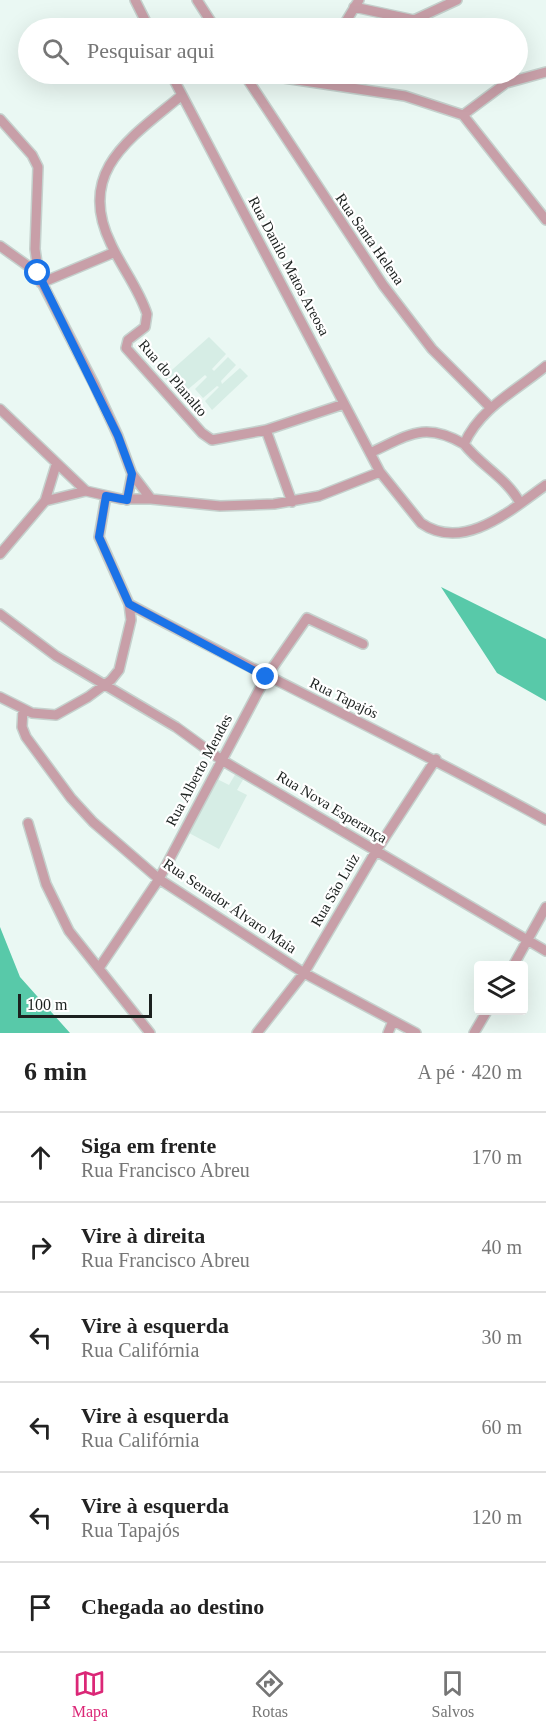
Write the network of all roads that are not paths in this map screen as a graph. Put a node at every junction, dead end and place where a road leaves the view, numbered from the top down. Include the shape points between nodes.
1 (135, 0) edge
2 (196, 0) edge
3 (457, 0) edge
4 (357, 3) edge
5 (144, 18) edge
6 (208, 18) edge
7 (348, 18) edge
8 (407, 18) edge
9 (418, 18) edge
10 (546, 72) edge
11 (528, 77) edge
12 (176, 84) edge
13 (251, 84) edge
14 (317, 84) edge
15 (506, 84) edge
16 (182, 95) junction
17 (463, 115) junction
18 (0, 119) edge
19 (546, 220) edge
20 (0, 246) edge
21 (115, 252) junction
22 (40, 278) junction
23 (546, 366) edge
24 (344, 404) junction
25 (491, 408) junction
26 (0, 409) edge
27 (266, 430) junction
28 (464, 444) junction
29 (370, 453) junction
30 (56, 465) junction
31 (380, 472) junction
32 (132, 474) junction
33 (543, 487) edge
34 (86, 491) junction
35 (106, 496) junction
36 (546, 498) edge
37 (151, 499) junction
38 (127, 500) junction
39 (45, 501) junction
40 (292, 502) junction
41 (520, 503) junction
42 (0, 554) edge
43 (129, 604) junction
44 (0, 614) edge
45 (363, 644) dead end
46 (266, 677) junction
47 (105, 685) junction
48 (0, 697) edge
49 (23, 709) junction
50 (220, 759) junction
51 (436, 759) junction
52 (546, 820) edge
53 (28, 823) dead end
54 (376, 851) junction
55 (159, 879) junction
56 (546, 907) edge
57 (527, 941) junction
58 (546, 951) edge
59 (516, 961) edge
60 (99, 968) junction
61 (304, 973) junction
62 (485, 1015) edge
63 (393, 1021) junction
64 (150, 1033) edge
65 (257, 1033) edge
66 (388, 1033) edge
67 (416, 1033) edge
68 (474, 1033) edge

1 - 5 street
2 - 6 street
3 - 9 street
4 - 7 street
4 - 8 street
10 - 11 street
12 - 16 street, Rua Danilo Matos Areosa
13 - 25 street, Rua Santa Helena via 383,285 432,349
14 - 17 street via 405,96
15 - 17 street
16 - 21 street, Rua do Planalto via 122,145 107,168 99,196 99,214
16 - 24 street, Rua Danilo Matos Areosa
17 - 19 street
18 - 22 street via 38,167 35,249
20 - 22 street
21 - 22 street
21 - 27 street, Rua do Planalto via 148,318 145,327 126,342 126,348 212,440
22 - 32 street via 94,384
23 - 25 street
24 - 27 street
24 - 29 street, Rua Danilo Matos Areosa
25 - 28 street
26 - 30 street
27 - 40 street
28 - 29 street via 444,433 424,431
28 - 41 street via 513,489
29 - 31 street, Rua Danilo Matos Areosa
30 - 34 street
30 - 39 street
31 - 40 street via 319,496
31 - 41 street, Rua Danilo Matos Areosa via 421,523 445,533 462,532 497,520
32 - 37 street
32 - 38 street
33 - 36 street
33 - 41 street, Rua Danilo Matos Areosa
34 - 35 street
34 - 39 street
35 - 38 street
35 - 43 street via 99,537
37 - 38 street
37 - 40 street via 220,506
39 - 42 street
43 - 46 street, Rua Tapajós
43 - 47 street via 131,620 124,655 119,670
44 - 47 street, Rua Nova Esperança via 48,651
45 - 46 street, Rua Alberto Mendes via 307,618
46 - 50 street, Rua Alberto Mendes
46 - 51 street, Rua Tapajós
47 - 49 street via 56,715
47 - 50 street, Rua Nova Esperança via 176,727
48 - 49 street
49 - 55 street, Rua Senador Álvaro Maia via 26,738 71,798
50 - 54 street, Rua Nova Esperança
50 - 55 street, Rua Alberto Mendes
51 - 52 street, Rua Tapajós
51 - 54 street, Rua São Luiz
53 - 60 street via 54,904 69,931
54 - 57 street, Rua Nova Esperança
54 - 61 street, Rua São Luiz
55 - 60 street, Rua Alberto Mendes
55 - 61 street, Rua Senador Álvaro Maia
56 - 57 street
57 - 58 street, Rua Nova Esperança
57 - 59 street
60 - 64 street
61 - 63 street, Rua Senador Álvaro Maia
61 - 65 street, Rua São Luiz
62 - 68 street
63 - 66 street
63 - 67 street, Rua Senador Álvaro Maia

